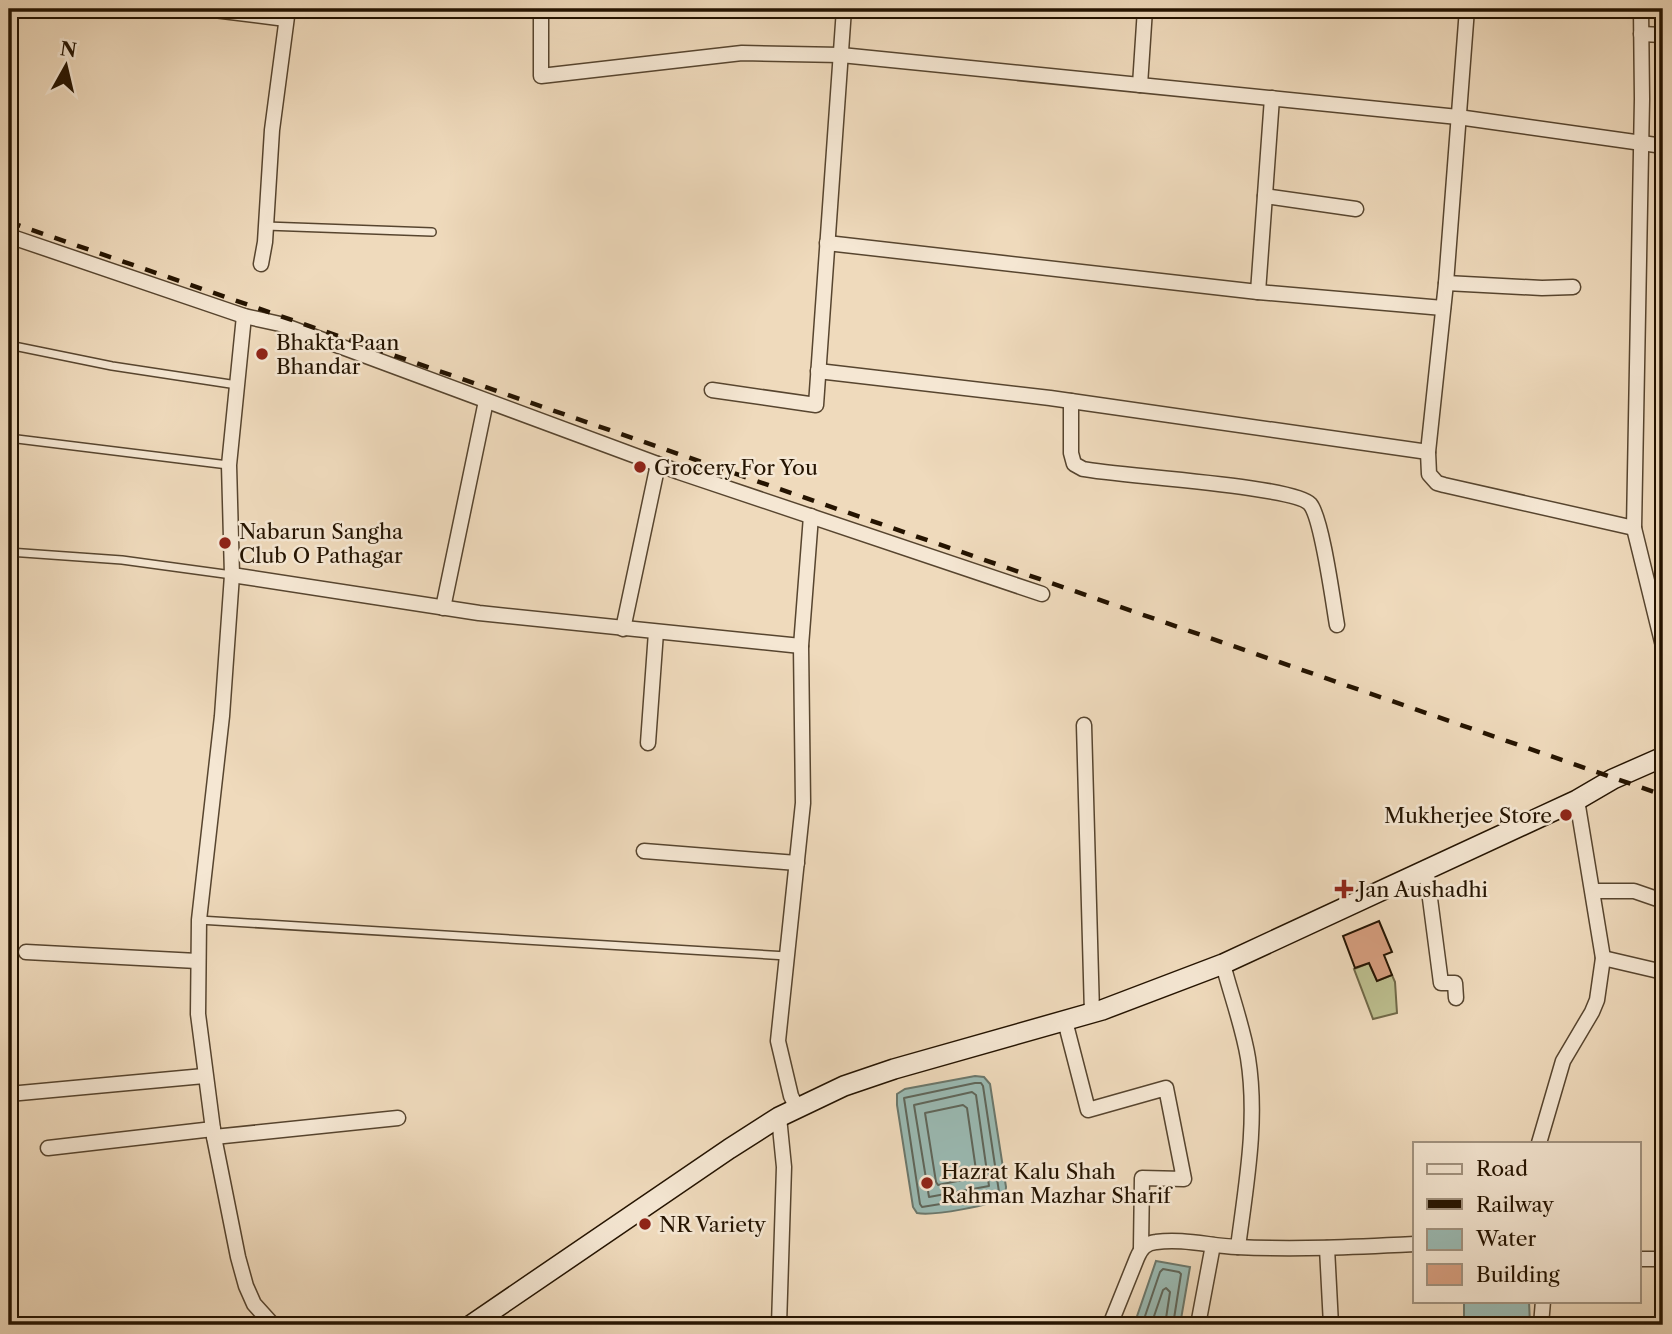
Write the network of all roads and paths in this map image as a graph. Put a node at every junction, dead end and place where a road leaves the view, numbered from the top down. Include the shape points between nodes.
1 (206, 9) edge
2 (541, 9) edge
3 (844, 9) edge
4 (1145, 9) edge
5 (1467, 9) edge
6 (1640, 9) edge
7 (287, 14) edge
8 (1641, 34) junction
9 (1663, 35) edge
10 (841, 55) junction
11 (1140, 85) junction
12 (1272, 98) junction
13 (1458, 117) junction
14 (1641, 143) junction
15 (1663, 146) edge
16 (1265, 196) junction
17 (1356, 209) dead end
18 (266, 226) junction
19 (432, 232) dead end
20 (9, 236) edge
21 (827, 243) junction
22 (261, 264) dead end
23 (1446, 283) junction
24 (1573, 287) dead end
25 (1258, 292) junction
26 (1443, 308) junction
27 (244, 316) junction
28 (9, 345) edge
29 (818, 371) junction
30 (237, 385) junction
31 (712, 390) dead end
32 (486, 401) junction
33 (1071, 401) junction
34 (9, 438) edge
35 (1428, 452) junction
36 (658, 464) junction
37 (229, 465) junction
38 (811, 516) junction
39 (1634, 528) junction
40 (9, 552) edge
41 (232, 575) junction
42 (1042, 594) dead end
43 (443, 608) junction
44 (1337, 625) dead end
45 (623, 629) junction
46 (656, 632) junction
47 (801, 646) junction
48 (1663, 646) edge
49 (1084, 725) dead end
50 (648, 743) dead end
51 (1663, 757) edge
52 (1577, 800) junction
53 (644, 851) dead end
54 (797, 863) junction
55 (1426, 868) junction
56 (1592, 891) junction
57 (1663, 901) edge
58 (199, 920) junction
59 (26, 952) dead end
60 (787, 956) junction
61 (1603, 958) junction
62 (197, 961) junction
63 (1223, 964) junction
64 (1663, 972) edge
65 (1456, 999) dead end
66 (1092, 1013) junction
67 (1065, 1021) junction
68 (204, 1076) junction
69 (9, 1094) edge
70 (788, 1113) junction
71 (398, 1118) dead end
72 (214, 1133) junction
73 (1539, 1142) edge
74 (48, 1148) dead end
75 (1413, 1244) edge
76 (1213, 1245) junction
77 (1238, 1247) junction
78 (1141, 1248) junction
79 (1327, 1248) junction
80 (1640, 1259) edge
81 (1663, 1259) edge
82 (1543, 1302) edge
83 (259, 1319) edge
84 (273, 1325) edge
85 (471, 1325) edge
86 (779, 1325) edge
87 (1105, 1325) edge
88 (1198, 1325) edge
89 (1331, 1325) edge
90 (1541, 1325) edge

1 - 7 street
2 - 10 street via 541,76 743,53
3 - 10 street
4 - 11 street
5 - 13 street
6 - 8 street
7 - 18 street
8 - 9 street
8 - 14 street
10 - 11 street
10 - 21 street
11 - 12 street
12 - 13 street
12 - 16 street
13 - 14 street
13 - 23 street
14 - 15 street
14 - 39 street
16 - 17 street
16 - 25 street
18 - 19 lane
18 - 22 street
20 - 27 street
21 - 25 street
21 - 29 street
23 - 24 street
23 - 26 street
25 - 26 street
26 - 35 street
27 - 30 street
27 - 32 street via 280,324
28 - 30 lane
29 - 31 street via 816,405
29 - 33 street
30 - 37 street
32 - 36 street
32 - 43 street
33 - 35 street
33 - 44 street via 1071,453 1074,464 1083,469 1303,498 1312,506 1318,523
34 - 37 lane
35 - 39 street via 1429,474 1437,483
36 - 38 street
36 - 45 street
37 - 41 street
38 - 42 street
38 - 47 street
39 - 48 street
40 - 41 lane via 122,560
41 - 43 street
41 - 58 street
43 - 45 street
45 - 46 street
46 - 47 street
46 - 50 street
47 - 54 street via 803,803
49 - 66 street
51 - 52 street
52 - 55 street
52 - 56 street
53 - 54 street
54 - 60 street
55 - 63 street
55 - 65 street via 1441,983 1455,983
56 - 57 street via 1633,891
56 - 61 street
58 - 60 lane
58 - 62 street
59 - 62 street
60 - 70 street via 778,1041 791,1096
61 - 64 street
61 - 73 street via 1597,1000 1563,1061
62 - 68 street
63 - 66 street
63 - 77 street via 1248,1057 1251,1088 1250,1146
66 - 67 street
67 - 70 street via 894,1069
67 - 78 street via 1088,1110 1166,1088 1184,1179 1142,1178
68 - 69 street
68 - 72 street
70 - 85 street
70 - 86 street
71 - 72 street
72 - 74 street
72 - 83 street via 243,1276
75 - 79 street
76 - 77 street
76 - 78 street via 1158,1241
76 - 88 street
77 - 79 street
78 - 87 street
79 - 89 street
80 - 81 street
82 - 90 street
83 - 84 street

